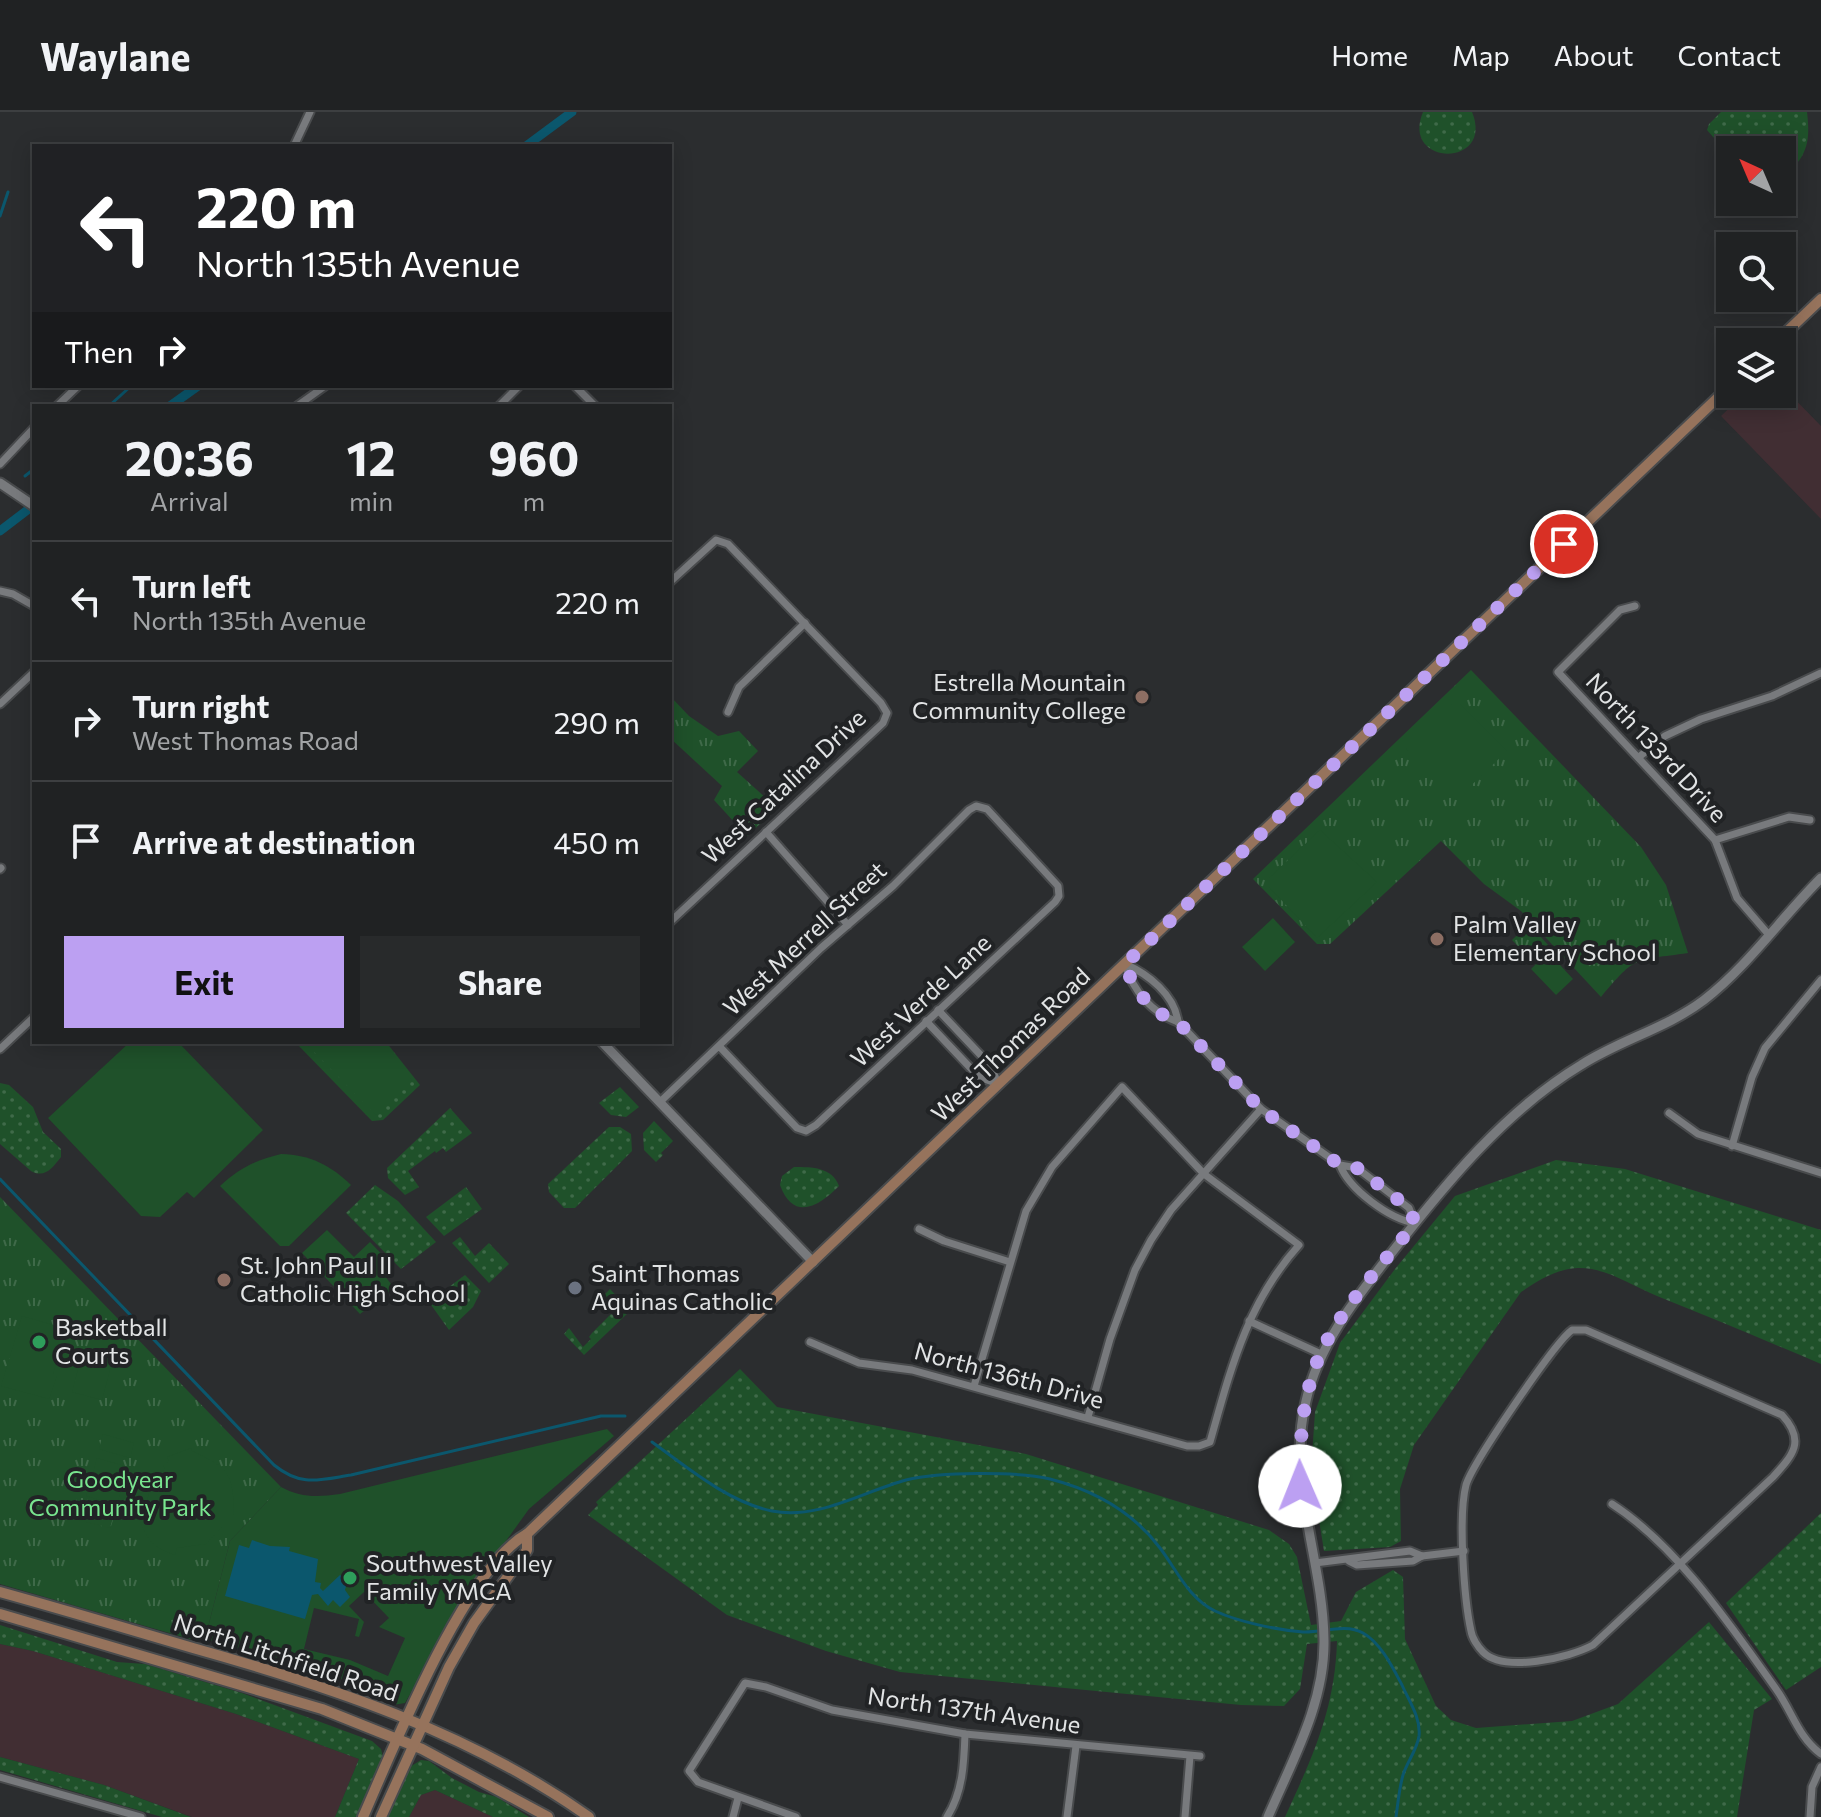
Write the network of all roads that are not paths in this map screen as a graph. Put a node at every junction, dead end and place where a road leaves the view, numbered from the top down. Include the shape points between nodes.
1 (310, 112) edge
2 (295, 144) edge
3 (1821, 299) edge
4 (1791, 328) edge
5 (76, 388) edge
6 (322, 388) edge
7 (517, 388) edge
8 (577, 388) edge
9 (1716, 399) edge
10 (59, 404) edge
11 (300, 404) edge
12 (501, 404) edge
13 (593, 404) edge
14 (32, 430) edge
15 (0, 464) edge
16 (0, 483) edge
17 (30, 503) edge
18 (672, 580) edge
19 (0, 591) edge
20 (32, 605) edge
21 (1635, 606) dead end
22 (805, 623) junction
23 (1821, 673) edge
24 (32, 674) edge
25 (0, 704) edge
26 (728, 712) dead end
27 (1639, 757) junction
28 (1810, 820) dead end
29 (766, 832) junction
30 (1715, 840) junction
31 (1821, 878) edge
32 (1059, 896) joint
33 (672, 920) edge
34 (848, 925) junction
35 (1769, 935) junction
36 (1125, 964) junction
37 (1821, 980) edge
38 (938, 1010) junction
39 (32, 1019) edge
40 (926, 1021) junction
41 (1178, 1022) junction
42 (604, 1044) edge
43 (719, 1046) junction
44 (0, 1049) edge
45 (998, 1084) junction
46 (660, 1102) junction
47 (1261, 1109) junction
48 (1669, 1113) dead end
49 (1732, 1146) junction
50 (1340, 1165) junction
51 (1821, 1173) edge
52 (1204, 1174) junction
53 (1415, 1223) junction
54 (919, 1229) dead end
55 (813, 1262) junction
56 (1010, 1262) junction
57 (1249, 1321) junction
58 (810, 1342) dead end
59 (1321, 1354) junction
60 (974, 1386) junction
61 (1088, 1417) junction
62 (1612, 1504) dead end
63 (527, 1534) junction
64 (1464, 1551) junction
65 (1386, 1553) junction
66 (1422, 1556) junction
67 (1349, 1561) junction
68 (1315, 1563) junction
69 (1386, 1563) junction
70 (1681, 1564) junction
71 (0, 1592) edge
72 (0, 1614) edge
73 (407, 1719) junction
74 (421, 1724) junction
75 (965, 1734) junction
76 (398, 1738) junction
77 (412, 1744) junction
78 (1076, 1746) junction
79 (1821, 1754) edge
80 (1190, 1756) junction
81 (1200, 1756) dead end
82 (1821, 1767) edge
83 (0, 1777) edge
84 (738, 1798) junction
85 (128, 1815) edge
86 (141, 1817) edge
87 (363, 1817) edge
88 (381, 1817) edge
89 (548, 1817) edge
90 (589, 1817) edge
91 (733, 1817) edge
92 (796, 1817) edge
93 (947, 1817) edge
94 (1067, 1817) edge
95 (1185, 1817) edge
96 (1268, 1817) edge
97 (1810, 1817) edge

1 - 2 street
3 - 4 main road
5 - 10 street
6 - 11 street
7 - 12 street
8 - 13 street
9 - 36 main road, West Thomas Road
14 - 15 street
16 - 17 street
18 - 22 street via 716,540 728,544
19 - 20 street
21 - 27 street, North 133rd Drive via 1620,610 1558,672
22 - 26 street via 739,687
22 - 29 street, West Catalina Drive via 887,713 883,723
23 - 27 street via 1701,719 1665,736
24 - 25 street
27 - 30 street, North 133rd Drive
28 - 30 street via 1789,817
29 - 33 street, West Catalina Drive
29 - 34 street
30 - 35 street, North 133rd Drive via 1737,898
31 - 35 street
32 - 34 street, West Merrell Street via 1055,882 987,809 976,806
32 - 38 street, West Verde Lane
34 - 43 street, West Merrell Street
35 - 53 street via 1703,1001 1583,1063 1529,1102
36 - 41 street via 1131,984 1162,1016
36 - 41 street via 1155,984 1176,1007
36 - 45 main road, West Thomas Road
37 - 49 street via 1765,1048
38 - 40 street, West Verde Lane
38 - 45 street via 991,1066
39 - 44 street
40 - 43 street, West Verde Lane via 806,1131 797,1128
40 - 45 street via 979,1077
41 - 47 street
42 - 46 street
43 - 46 street, West Merrell Street
45 - 55 main road, West Thomas Road
46 - 55 street
47 - 50 street
47 - 52 street
48 - 49 street via 1698,1134
49 - 51 street
50 - 53 street via 1357,1168 1409,1208
50 - 53 street via 1346,1180 1400,1221
52 - 56 street via 1122,1087 1052,1167 1026,1211
52 - 57 street via 1299,1245 1276,1271
52 - 61 street via 1171,1210 1135,1270
53 - 59 street
54 - 56 street
55 - 63 main road, West Thomas Road
56 - 60 street
57 - 59 street
57 - 61 street, North 136th Drive via 1210,1442 1187,1446
58 - 60 street, North 136th Drive via 859,1363
59 - 68 street via 1305,1404 1300,1447 1300,1486
60 - 61 street, North 136th Drive
62 - 70 street
63 - 73 main road, West Thomas Road via 509,1547 476,1589
63 - 74 main road, West Thomas Road via 527,1550 461,1645
64 - 66 street
64 - 70 street via 1471,1635 1484,1653 1505,1663 1574,1655 1593,1645
64 - 70 street via 1464,1499 1472,1472 1563,1336 1586,1330 1782,1415 1791,1425 1796,1439 1792,1456
65 - 66 street
65 - 67 street
65 - 69 street
66 - 69 street
67 - 68 street
67 - 69 street
68 - 96 street via 1325,1643 1320,1679 1311,1715
70 - 79 street via 1778,1692 1808,1744
71 - 73 main road, North Litchfield Road via 313,1682
72 - 76 main road, North Litchfield Road via 279,1695
73 - 74 main road, North Litchfield Road
73 - 76 main road, West Thomas Road
74 - 77 main road, West Thomas Road
74 - 90 main road, North Litchfield Road via 517,1772
75 - 78 street, North 137th Avenue
75 - 84 street, North 137th Avenue via 832,1710 745,1683 689,1771 698,1782
75 - 93 street via 964,1771
76 - 77 main road, North Litchfield Road
76 - 87 main road, West Thomas Road
77 - 88 main road, West Thomas Road
77 - 89 main road, North Litchfield Road
78 - 80 street, North 137th Avenue
78 - 94 street
80 - 81 street, North 137th Avenue
80 - 95 street
82 - 97 street via 1812,1787
83 - 85 street
84 - 91 street
84 - 92 street
85 - 86 street

